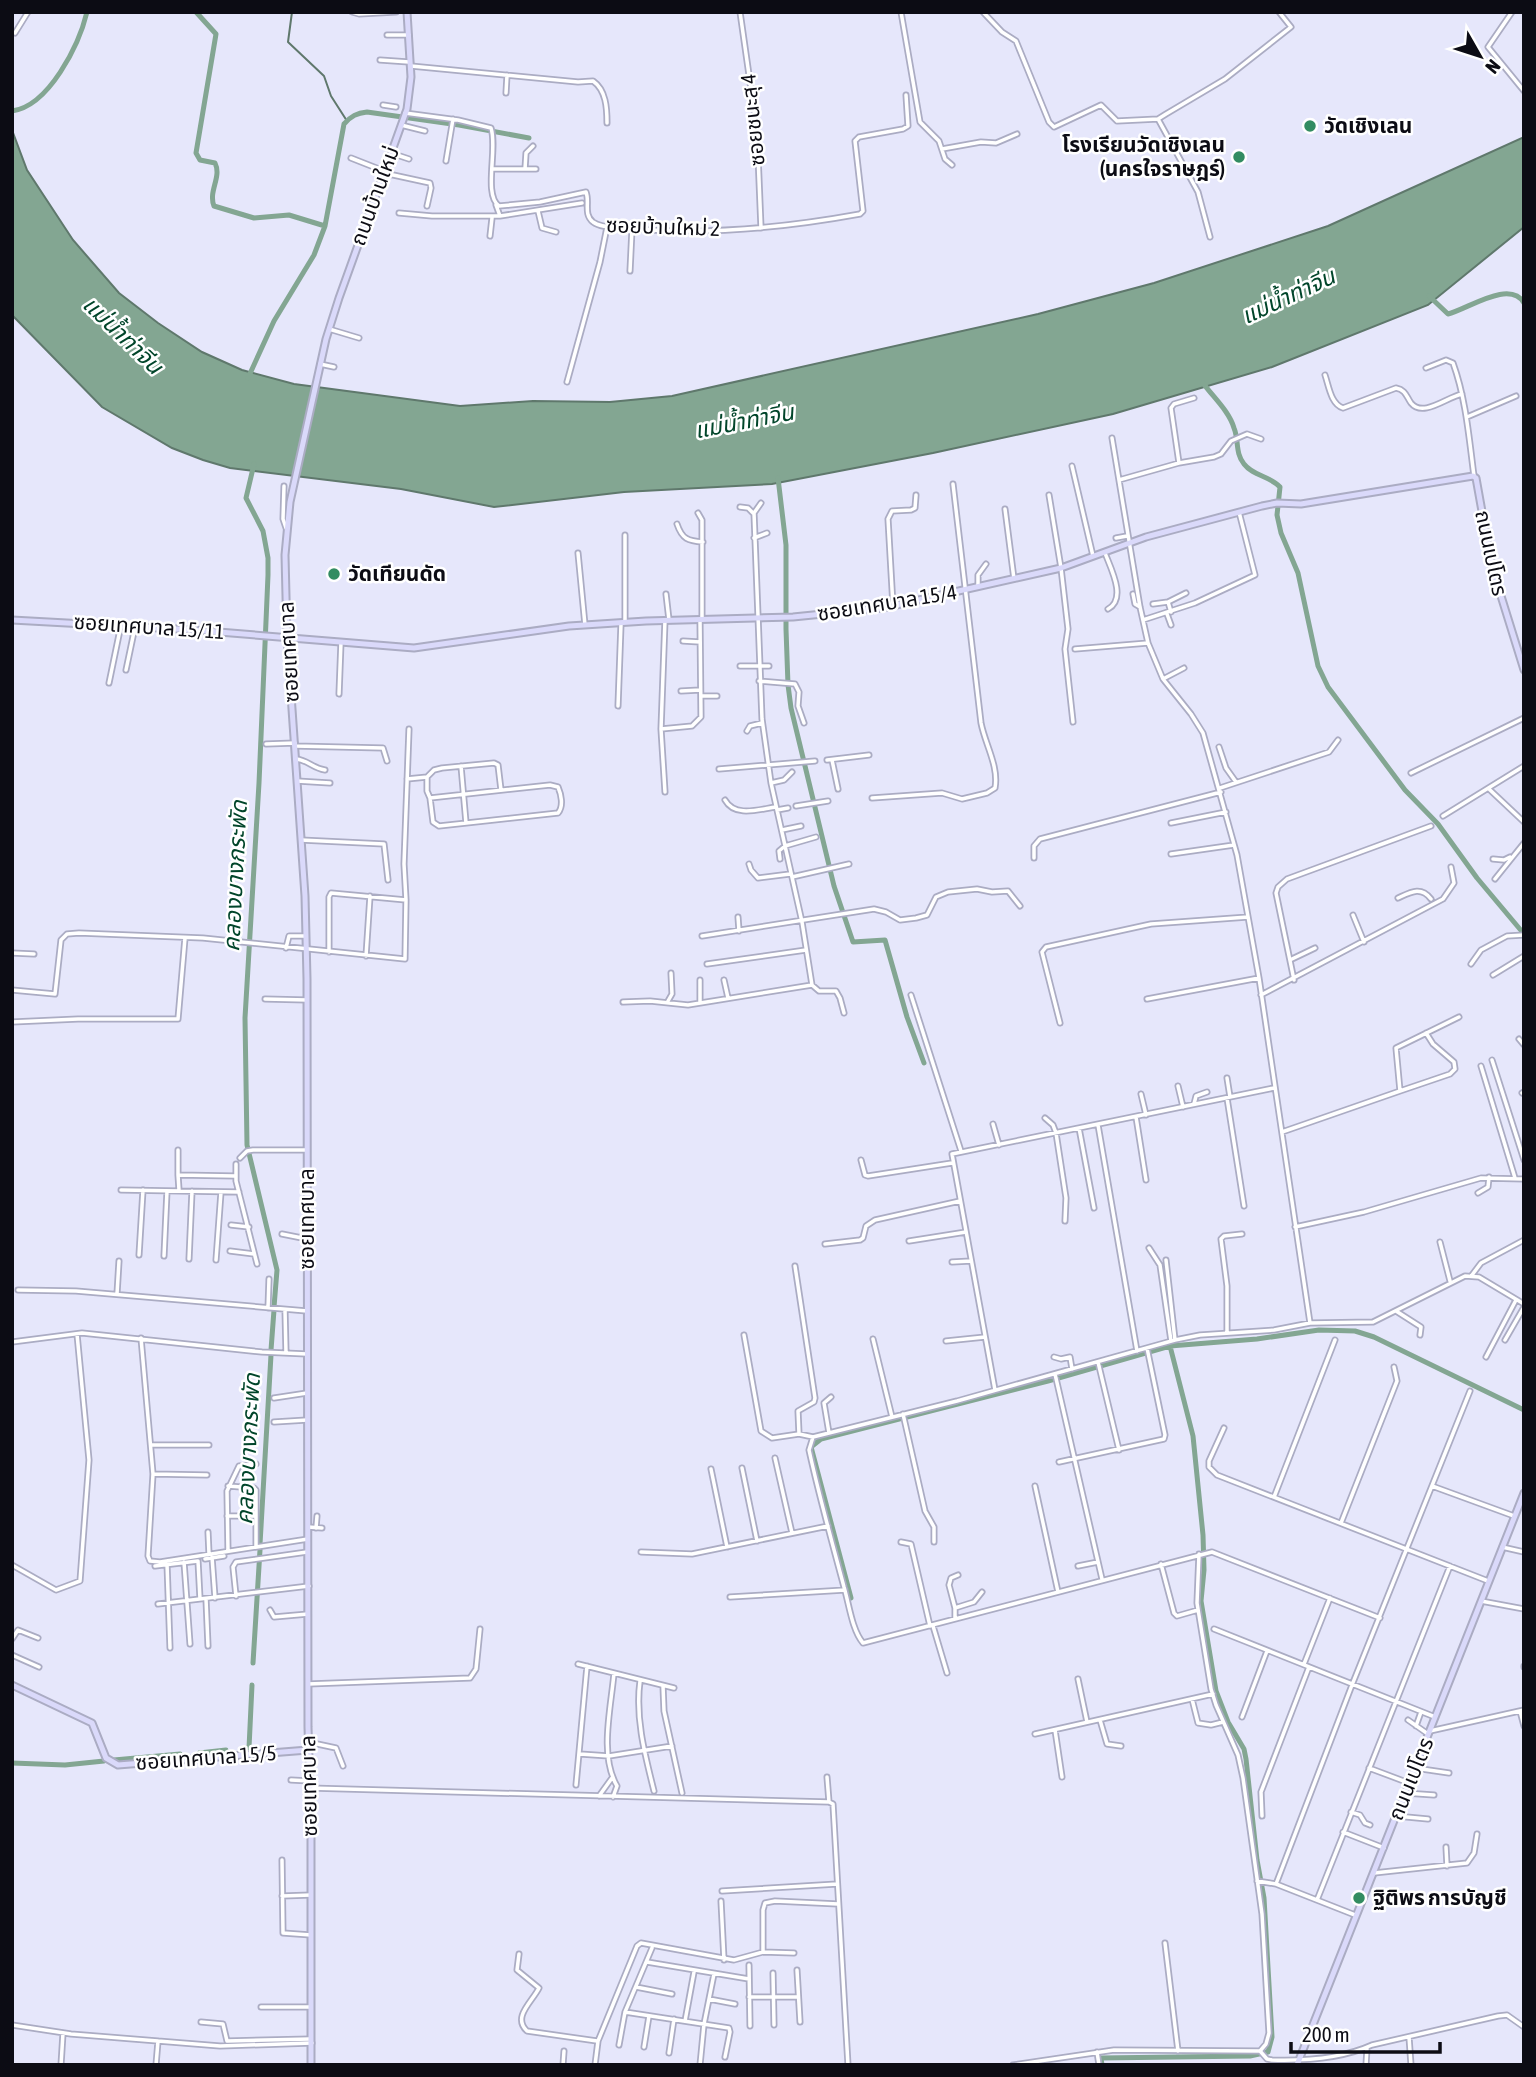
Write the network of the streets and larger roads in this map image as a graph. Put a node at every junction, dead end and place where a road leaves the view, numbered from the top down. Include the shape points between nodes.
1 (28, 12) edge
2 (352, 12) edge
3 (396, 12) edge
4 (407, 12) edge
5 (740, 12) edge
6 (901, 12) edge
7 (983, 12) edge
8 (1511, 12) edge
9 (1280, 13) edge
10 (15, 33) dead end
11 (387, 35) dead end
12 (409, 35) junction
13 (380, 60) dead end
14 (411, 64) junction
15 (507, 75) junction
16 (1524, 91) edge
17 (506, 93) dead end
18 (906, 95) dead end
19 (383, 105) dead end
20 (402, 109) junction
21 (453, 119) junction
22 (1158, 119) junction
23 (607, 123) dead end
24 (401, 125) junction
25 (425, 131) dead end
26 (1017, 134) dead end
27 (533, 146) dead end
28 (942, 149) junction
29 (391, 153) junction
30 (351, 158) dead end
31 (409, 159) dead end
32 (446, 161) dead end
33 (952, 165) dead end
34 (493, 169) junction
35 (524, 169) junction
36 (536, 169) dead end
37 (384, 172) junction
38 (582, 203) dead end
39 (427, 205) dead end
40 (496, 205) junction
41 (538, 211) junction
42 (399, 213) dead end
43 (500, 216) junction
44 (492, 218) junction
45 (607, 227) junction
46 (761, 228) junction
47 (632, 229) junction
48 (556, 232) dead end
49 (490, 236) dead end
50 (1210, 237) dead end
51 (630, 271) dead end
52 (329, 329) junction
53 (359, 338) dead end
54 (320, 363) junction
55 (334, 367) dead end
56 (1426, 368) dead end
57 (1325, 375) dead end
58 (318, 376) joint
59 (567, 382) dead end
60 (1462, 394) junction
61 (1516, 396) dead end
62 (1194, 398) dead end
63 (1467, 417) junction
64 (1112, 438) dead end
65 (1261, 439) dead end
66 (1179, 463) junction
67 (1072, 466) dead end
68 (1474, 476) junction
69 (1119, 480) junction
70 (953, 484) dead end
71 (284, 486) dead end
72 (915, 495) dead end
73 (1049, 495) dead end
74 (761, 503) dead end
75 (740, 507) dead end
76 (1005, 509) dead end
77 (1238, 512) junction
78 (698, 513) dead end
79 (754, 513) junction
80 (677, 524) dead end
81 (287, 529) junction
82 (767, 533) dead end
83 (625, 535) dead end
84 (754, 538) junction
85 (1116, 538) dead end
86 (1128, 539) junction
87 (703, 542) junction
88 (578, 553) dead end
89 (1105, 553) junction
90 (1094, 557) junction
91 (986, 564) dead end
92 (1061, 568) junction
93 (1014, 579) junction
94 (979, 588) junction
95 (967, 590) junction
96 (1186, 593) dead end
97 (666, 594) dead end
98 (1133, 594) dead end
99 (1168, 602) junction
100 (1153, 604) dead end
101 (893, 606) junction
102 (1140, 607) junction
103 (1108, 609) dead end
104 (1169, 613) junction
105 (756, 618) junction
106 (12, 620) edge
107 (667, 620) junction
108 (701, 620) junction
109 (1143, 620) junction
110 (623, 622) junction
111 (121, 625) junction
112 (585, 625) junction
113 (1171, 625) dead end
114 (135, 626) junction
115 (287, 637) junction
116 (683, 641) dead end
117 (341, 642) junction
118 (700, 642) junction
119 (1148, 643) junction
120 (1075, 649) dead end
121 (758, 666) junction
122 (769, 666) dead end
123 (740, 667) dead end
124 (1184, 668) dead end
125 (126, 670) dead end
126 (1524, 670) edge
127 (1163, 679) junction
128 (759, 681) junction
129 (110, 683) dead end
130 (701, 690) junction
131 (681, 691) dead end
132 (339, 694) dead end
133 (701, 696) junction
134 (718, 696) dead end
135 (618, 706) dead end
136 (1524, 718) edge
137 (1073, 722) dead end
138 (762, 723) junction
139 (804, 723) dead end
140 (409, 729) dead end
141 (661, 729) junction
142 (747, 731) dead end
143 (1338, 740) dead end
144 (266, 744) dead end
145 (295, 745) junction
146 (1219, 747) dead end
147 (869, 755) dead end
148 (296, 759) junction
149 (387, 761) dead end
150 (813, 762) dead end
151 (461, 766) junction
152 (768, 766) junction
153 (1524, 766) edge
154 (719, 769) dead end
155 (325, 770) dead end
156 (792, 772) dead end
157 (1411, 773) dead end
158 (427, 777) junction
159 (407, 779) junction
160 (297, 781) junction
161 (330, 783) dead end
162 (771, 783) junction
163 (1237, 783) junction
164 (838, 789) dead end
165 (1489, 789) junction
166 (500, 790) junction
167 (1221, 790) junction
168 (665, 792) dead end
169 (463, 795) junction
170 (430, 798) junction
171 (872, 798) dead end
172 (725, 800) dead end
173 (828, 801) dead end
174 (796, 806) dead end
175 (777, 808) junction
176 (788, 808) dead end
177 (1226, 812) junction
178 (1443, 816) dead end
179 (1524, 822) edge
180 (466, 823) junction
181 (1171, 823) dead end
182 (801, 826) dead end
183 (1431, 826) dead end
184 (782, 830) junction
185 (816, 837) dead end
186 (301, 840) junction
187 (1524, 843) edge
188 (1234, 845) junction
189 (785, 846) junction
190 (1171, 854) dead end
191 (1512, 856) junction
192 (1034, 858) dead end
193 (780, 859) dead end
194 (1493, 859) dead end
195 (749, 864) dead end
196 (849, 864) dead end
197 (1451, 867) dead end
198 (792, 876) junction
199 (1495, 879) dead end
200 (388, 880) dead end
201 (370, 896) junction
202 (1398, 898) dead end
203 (406, 900) junction
204 (1432, 902) junction
205 (1020, 906) dead end
206 (1353, 915) dead end
207 (738, 917) dead end
208 (1248, 917) junction
209 (802, 922) junction
210 (738, 931) junction
211 (306, 936) junction
212 (702, 936) dead end
213 (1523, 936) edge
214 (185, 938) junction
215 (1364, 942) junction
216 (286, 948) junction
217 (1315, 948) dead end
218 (306, 950) junction
219 (806, 950) junction
220 (329, 952) junction
221 (12, 953) edge
222 (34, 954) dead end
223 (366, 956) junction
224 (1524, 956) edge
225 (1291, 960) junction
226 (707, 964) dead end
227 (1471, 964) dead end
228 (671, 973) dead end
229 (1493, 975) dead end
230 (1259, 978) junction
231 (1294, 979) junction
232 (700, 980) dead end
233 (724, 980) dead end
234 (813, 985) junction
235 (12, 990) edge
236 (911, 995) dead end
237 (1261, 995) junction
238 (729, 998) junction
239 (265, 999) dead end
240 (1147, 999) dead end
241 (307, 1000) junction
242 (623, 1002) dead end
243 (668, 1002) junction
244 (700, 1003) junction
245 (844, 1013) dead end
246 (1459, 1017) dead end
247 (12, 1022) edge
248 (1060, 1023) dead end
249 (1426, 1033) junction
250 (1519, 1038) dead end
251 (1524, 1045) edge
252 (1492, 1060) dead end
253 (1481, 1066) dead end
254 (1227, 1078) dead end
255 (1178, 1086) dead end
256 (1275, 1088) junction
257 (1400, 1091) junction
258 (1207, 1092) dead end
259 (1141, 1094) dead end
260 (1229, 1098) junction
261 (1194, 1104) junction
262 (1184, 1107) junction
263 (1146, 1115) junction
264 (1136, 1117) junction
265 (1045, 1118) dead end
266 (993, 1124) dead end
267 (1098, 1125) junction
268 (1079, 1128) junction
269 (1282, 1132) junction
270 (1056, 1133) junction
271 (999, 1145) junction
272 (178, 1150) dead end
273 (306, 1150) junction
274 (961, 1151) junction
275 (240, 1158) dead end
276 (861, 1160) dead end
277 (1524, 1160) edge
278 (952, 1163) junction
279 (236, 1164) dead end
280 (178, 1175) junction
281 (235, 1177) junction
282 (1489, 1177) junction
283 (1515, 1178) junction
284 (1524, 1179) edge
285 (1146, 1180) dead end
286 (121, 1190) dead end
287 (143, 1190) junction
288 (167, 1191) junction
289 (179, 1191) junction
290 (192, 1191) junction
291 (221, 1192) junction
292 (239, 1192) junction
293 (1478, 1193) dead end
294 (960, 1201) junction
295 (1244, 1206) dead end
296 (1094, 1208) dead end
297 (1065, 1221) dead end
298 (231, 1225) dead end
299 (248, 1227) junction
300 (1295, 1227) junction
301 (966, 1232) junction
302 (282, 1234) dead end
303 (1241, 1234) dead end
304 (307, 1239) junction
305 (1524, 1240) edge
306 (909, 1241) dead end
307 (1440, 1242) dead end
308 (825, 1244) dead end
309 (1149, 1248) dead end
310 (230, 1251) dead end
311 (254, 1254) junction
312 (139, 1255) dead end
313 (164, 1256) dead end
314 (189, 1259) dead end
315 (216, 1260) dead end
316 (1166, 1260) dead end
317 (119, 1261) dead end
318 (971, 1261) junction
319 (953, 1262) dead end
320 (257, 1264) dead end
321 (795, 1266) dead end
322 (1472, 1275) junction
323 (269, 1279) dead end
324 (1450, 1282) junction
325 (18, 1290) dead end
326 (117, 1294) junction
327 (1516, 1300) junction
328 (1524, 1306) edge
329 (268, 1308) junction
330 (285, 1310) junction
331 (307, 1311) junction
332 (1396, 1311) junction
333 (1310, 1323) junction
334 (1227, 1333) junction
335 (77, 1334) junction
336 (744, 1335) dead end
337 (1420, 1335) dead end
338 (985, 1337) junction
339 (141, 1338) junction
340 (873, 1339) dead end
341 (1173, 1340) junction
342 (1335, 1340) dead end
343 (1505, 1340) dead end
344 (946, 1341) dead end
345 (12, 1342) edge
346 (1147, 1349) junction
347 (1137, 1351) junction
348 (286, 1353) junction
349 (307, 1354) junction
350 (1054, 1357) dead end
351 (1486, 1357) dead end
352 (1099, 1364) junction
353 (1394, 1367) dead end
354 (1072, 1369) junction
355 (1055, 1374) junction
356 (995, 1390) junction
357 (1470, 1391) dead end
358 (307, 1393) junction
359 (831, 1397) dead end
360 (274, 1398) dead end
361 (892, 1417) junction
362 (904, 1418) junction
363 (307, 1420) junction
364 (274, 1422) dead end
365 (1224, 1428) dead end
366 (829, 1433) junction
367 (799, 1434) junction
368 (813, 1437) junction
369 (151, 1445) junction
370 (209, 1445) dead end
371 (1119, 1450) junction
372 (775, 1458) dead end
373 (1076, 1459) junction
374 (1059, 1462) dead end
375 (256, 1464) dead end
376 (742, 1468) dead end
377 (711, 1469) dead end
378 (153, 1474) junction
379 (207, 1475) dead end
380 (228, 1486) junction
381 (1035, 1486) dead end
382 (1432, 1486) junction
383 (1523, 1496) edge
384 (1273, 1497) junction
385 (227, 1516) junction
386 (317, 1516) dead end
387 (1514, 1516) junction
388 (257, 1517) junction
389 (1341, 1523) junction
390 (828, 1526) junction
391 (308, 1527) junction
392 (316, 1528) junction
393 (322, 1528) dead end
394 (208, 1532) dead end
395 (792, 1533) junction
396 (308, 1539) junction
397 (757, 1541) junction
398 (901, 1542) dead end
399 (934, 1542) dead end
400 (256, 1546) junction
401 (727, 1547) junction
402 (1502, 1547) junction
403 (1407, 1549) junction
404 (228, 1551) junction
405 (309, 1552) junction
406 (640, 1552) dead end
407 (1524, 1552) edge
408 (1200, 1554) junction
409 (211, 1556) junction
410 (224, 1556) dead end
411 (205, 1559) dead end
412 (184, 1562) junction
413 (1098, 1562) junction
414 (167, 1564) junction
415 (1161, 1564) junction
416 (12, 1565) edge
417 (155, 1566) dead end
418 (1078, 1566) dead end
419 (1450, 1566) junction
420 (958, 1575) dead end
421 (1102, 1579) junction
422 (1488, 1581) junction
423 (309, 1586) junction
424 (845, 1590) junction
425 (982, 1592) dead end
426 (1058, 1592) junction
427 (236, 1596) junction
428 (730, 1597) dead end
429 (215, 1598) junction
430 (1330, 1598) junction
431 (200, 1599) junction
432 (206, 1599) junction
433 (187, 1601) junction
434 (1481, 1601) junction
435 (170, 1603) junction
436 (158, 1604) dead end
437 (955, 1608) junction
438 (270, 1609) dead end
439 (1524, 1609) edge
440 (1198, 1610) junction
441 (309, 1614) junction
442 (1380, 1618) junction
443 (955, 1620) junction
444 (932, 1626) junction
445 (480, 1629) dead end
446 (1214, 1629) dead end
447 (38, 1638) dead end
448 (12, 1639) edge
449 (190, 1644) dead end
450 (208, 1646) dead end
451 (170, 1648) dead end
452 (1267, 1651) junction
453 (12, 1655) edge
454 (578, 1664) dead end
455 (1303, 1665) junction
456 (587, 1666) junction
457 (39, 1667) dead end
458 (1309, 1667) junction
459 (614, 1673) junction
460 (947, 1673) dead end
461 (1078, 1679) dead end
462 (639, 1681) junction
463 (308, 1684) junction
464 (12, 1685) edge
465 (1352, 1685) junction
466 (663, 1686) junction
467 (674, 1688) dead end
468 (1213, 1694) junction
469 (1192, 1699) junction
470 (1395, 1702) junction
471 (1522, 1710) edge
472 (1421, 1712) junction
473 (1242, 1717) dead end
474 (1434, 1717) junction
475 (1100, 1720) junction
476 (1408, 1720) dead end
477 (1087, 1722) junction
478 (1223, 1723) junction
479 (1416, 1726) junction
480 (1524, 1726) edge
481 (1055, 1729) junction
482 (1429, 1733) junction
483 (1035, 1734) dead end
484 (308, 1742) junction
485 (672, 1746) junction
486 (1121, 1746) dead end
487 (308, 1750) junction
488 (644, 1750) junction
489 (580, 1754) junction
490 (609, 1756) junction
491 (342, 1766) dead end
492 (1369, 1768) junction
493 (1415, 1768) junction
494 (1449, 1773) dead end
495 (1062, 1776) dead end
496 (827, 1777) dead end
497 (612, 1779) junction
498 (291, 1780) dead end
499 (310, 1781) junction
500 (1409, 1783) junction
501 (576, 1785) dead end
502 (309, 1788) junction
503 (654, 1791) dead end
504 (682, 1793) dead end
505 (1405, 1793) junction
506 (1434, 1795) dead end
507 (599, 1796) junction
508 (613, 1797) junction
509 (829, 1802) junction
510 (1351, 1812) junction
511 (1262, 1816) dead end
512 (1396, 1816) junction
513 (1428, 1819) dead end
514 (1370, 1825) dead end
515 (1343, 1832) junction
516 (1477, 1834) dead end
517 (1446, 1847) dead end
518 (1384, 1848) junction
519 (282, 1860) dead end
520 (1447, 1866) junction
521 (1374, 1874) junction
522 (1259, 1881) junction
523 (837, 1884) junction
524 (1276, 1884) junction
525 (722, 1891) dead end
526 (311, 1895) junction
527 (282, 1896) junction
528 (1317, 1900) junction
529 (721, 1901) dead end
530 (838, 1904) junction
531 (1357, 1916) junction
532 (312, 1935) junction
533 (1165, 1943) dead end
534 (652, 1948) dead end
535 (763, 1952) junction
536 (794, 1953) dead end
537 (519, 1954) dead end
538 (723, 1959) junction
539 (647, 1962) junction
540 (748, 1965) dead end
541 (695, 1970) junction
542 (797, 1970) dead end
543 (773, 1973) dead end
544 (714, 1974) junction
545 (749, 1979) junction
546 (636, 1987) junction
547 (673, 1994) dead end
548 (749, 1997) junction
549 (774, 1997) junction
550 (799, 1997) junction
551 (709, 1999) junction
552 (735, 2004) dead end
553 (261, 2007) dead end
554 (311, 2007) junction
555 (625, 2012) junction
556 (649, 2016) junction
557 (674, 2019) junction
558 (685, 2021) junction
559 (201, 2022) dead end
560 (800, 2022) dead end
561 (704, 2024) junction
562 (12, 2025) edge
563 (775, 2025) dead end
564 (750, 2026) dead end
565 (1524, 2026) edge
566 (63, 2033) junction
567 (1409, 2037) junction
568 (158, 2041) junction
569 (312, 2041) junction
570 (597, 2041) junction
571 (620, 2045) dead end
572 (644, 2047) dead end
573 (1367, 2048) junction
574 (564, 2051) dead end
575 (1178, 2051) junction
576 (1097, 2052) junction
577 (1260, 2052) junction
578 (669, 2053) dead end
579 (725, 2057) dead end
580 (1298, 2062) edge
581 (61, 2065) edge
582 (156, 2065) edge
583 (312, 2065) edge
584 (563, 2065) edge
585 (595, 2065) edge
586 (701, 2065) edge
587 (848, 2065) edge
588 (1013, 2065) edge
589 (1099, 2065) edge
590 (1366, 2065) edge
591 (1411, 2065) edge

1 - 10 street
2 - 3 street
4 - 12 street, ถนนบ้านใหม่
5 - 46 street, ซอยชนะสุ 4 via 757,131
6 - 28 street via 920,122 937,137
7 - 22 street via 1016,41 1052,127 1101,105 1117,121
8 - 16 street via 1488,47
9 - 22 street via 1291,27 1225,79
11 - 12 street
12 - 14 street, ถนนบ้านใหม่
13 - 14 street
14 - 15 street
14 - 20 street, ถนนบ้านใหม่
15 - 17 street
15 - 23 street via 597,83 606,104
18 - 46 street, ซอยบ้านใหม่ 2 via 909,123 905,128 855,141 862,213
19 - 20 street
20 - 21 street
20 - 24 street, ถนนบ้านใหม่
21 - 32 street
21 - 34 street via 491,128
22 - 50 street via 1198,192
24 - 25 street
24 - 29 street, ถนนบ้านใหม่
26 - 28 street via 996,143
27 - 35 street via 526,153
28 - 33 street via 944,159
29 - 31 street
29 - 37 street, ถนนบ้านใหม่
30 - 37 street
34 - 35 street
34 - 40 street
35 - 36 street
37 - 39 street via 430,183
37 - 52 street, ถนนบ้านใหม่
38 - 41 street
40 - 43 street
40 - 45 street, ซอยบ้านใหม่ 2 via 586,192 590,219
41 - 43 street
41 - 48 street via 542,229
42 - 44 street
43 - 44 street
44 - 49 street
45 - 47 street, ซอยบ้านใหม่ 2
45 - 59 street
46 - 47 street, ซอยบ้านใหม่ 2
47 - 51 street
52 - 53 street
52 - 54 street, ถนนบ้านใหม่
54 - 55 street
54 - 58 street, ถนนบ้านใหม่
56 - 60 street via 1450,360
57 - 60 street via 1334,401 1343,408 1396,388 1418,409
58 - 81 street, ซอยเทศบาล
60 - 63 street
61 - 63 street
62 - 66 street via 1171,408
63 - 68 street
64 - 69 street
65 - 66 street via 1247,435 1231,441 1214,457
66 - 69 street
67 - 90 street
68 - 77 street, ซอยเทศบาล 15/4
68 - 126 street, ถนนเปโตร via 1498,593
69 - 86 street
70 - 95 street
71 - 81 street
72 - 101 street via 915,508 892,511 888,519
73 - 92 street
74 - 79 street
75 - 79 street
76 - 93 street
77 - 86 street, ซอยเทศบาล 15/4
77 - 104 street via 1255,575
78 - 87 street
79 - 84 street
80 - 87 street via 687,540
81 - 115 street, ซอยเทศบาล
82 - 84 street
83 - 110 street
84 - 105 street
85 - 86 street
86 - 89 street, ซอยเทศบาล 15/4
86 - 102 street
87 - 108 street
88 - 112 street
89 - 90 street, ซอยเทศบาล 15/4
89 - 103 street via 1117,600
90 - 92 street, ซอยเทศบาล 15/4
91 - 94 street via 978,575
92 - 93 street, ซอยเทศบาล 15/4
92 - 137 street
93 - 94 street, ซอยเทศบาล 15/4
94 - 95 street, ซอยเทศบาล 15/4
95 - 101 street, ซอยเทศบาล 15/4
95 - 171 street via 981,723 996,775 995,788 962,799 942,793
96 - 99 street
97 - 107 street
98 - 102 street
99 - 100 street
99 - 104 street
101 - 105 street, ซอยเทศบาล 15/4
102 - 109 street
104 - 109 street
104 - 113 street
105 - 108 street, ซอยเทศบาล 15/4
105 - 121 street
106 - 111 street, ซอยเทศบาล 15/11
107 - 108 street, ซอยเทศบาล 15/4
107 - 110 street, ซอยเทศบาล 15/4
107 - 141 street
108 - 118 street
109 - 119 street
110 - 112 street, ซอยเทศบาล 15/4
110 - 135 street
111 - 114 street, ซอยเทศบาล 15/11
111 - 129 street
112 - 117 street, ซอยเทศบาล 15/4 via 425,648
114 - 115 street, ซอยเทศบาล 15/11
114 - 125 street
115 - 117 street, ซอยเทศบาล 15/4
115 - 145 street, ซอยเทศบาล
116 - 118 street
117 - 132 street
118 - 130 street
119 - 120 street
119 - 127 street
121 - 122 street
121 - 123 street
121 - 128 street
124 - 127 street
127 - 167 street via 1203,733
128 - 138 street
128 - 139 street via 790,682 799,692
130 - 131 street
130 - 133 street
133 - 134 street
133 - 141 street via 697,723
136 - 157 street
138 - 142 street
138 - 152 street
140 - 159 street
141 - 168 street
143 - 163 street via 1329,752
144 - 145 street
145 - 148 street, ซอยเทศบาล
145 - 149 street via 383,748
146 - 163 street
147 - 164 street via 830,760
148 - 155 street
148 - 160 street, ซอยเทศบาล
150 - 152 street
151 - 158 street via 434,770
151 - 166 street via 496,764
151 - 169 street
152 - 154 street
152 - 162 street
153 - 165 street
156 - 162 street
158 - 159 street
158 - 170 street
159 - 203 street
160 - 161 street
160 - 186 street, ซอยเทศบาล
162 - 175 street
163 - 167 street
165 - 178 street
165 - 179 street
166 - 169 street
166 - 180 street via 554,786 559,789 562,806 558,813
167 - 177 street
167 - 192 street via 1040,839 1034,846
169 - 170 street
169 - 180 street
170 - 180 street via 436,825
172 - 175 street via 731,808 743,811
173 - 174 street
175 - 176 street
175 - 184 street
177 - 181 street
177 - 188 street
182 - 184 street
183 - 225 street via 1281,883 1276,892
184 - 189 street
185 - 189 street
186 - 200 street via 384,844
186 - 211 street, ซอยเทศบาล
187 - 191 street
188 - 190 street
188 - 208 street
189 - 193 street via 779,851
189 - 198 street
191 - 194 street
191 - 199 street
195 - 198 street via 758,878
196 - 198 street
197 - 204 street via 1454,883 1448,895
198 - 209 street
201 - 203 street
201 - 220 street via 330,895
201 - 223 street
202 - 204 street via 1420,890
203 - 223 street via 405,959
204 - 215 street
205 - 209 street via 1008,891 978,889 941,895 927,915 916,918 900,920 877,909
206 - 215 street
207 - 210 street
208 - 230 street
208 - 248 street via 1151,924 1046,947 1042,952
209 - 210 street
209 - 219 street
210 - 212 street
211 - 216 street via 289,936
211 - 218 street, ซอยเทศบาล
213 - 227 street via 1507,936 1481,950
214 - 216 street
214 - 235 street via 67,934 59,950 56,993
214 - 247 street via 177,1019
215 - 231 street
216 - 218 street
217 - 225 street
218 - 220 street
218 - 241 street, ซอยเทศบาล
219 - 226 street
219 - 234 street
220 - 223 street
221 - 222 street
224 - 229 street
225 - 231 street
228 - 243 street
230 - 237 street
230 - 240 street
231 - 237 street
232 - 244 street
233 - 238 street
234 - 238 street
234 - 245 street via 819,991 836,991
236 - 274 street
237 - 256 street
238 - 244 street
239 - 241 street
241 - 273 street, ซอยเทศบาล
242 - 243 street
243 - 244 street
246 - 249 street
249 - 257 street via 1396,1048
249 - 257 street via 1454,1062 1455,1069
250 - 251 street
252 - 277 street
253 - 283 street
254 - 260 street
255 - 262 street
256 - 260 street
256 - 269 street
257 - 269 street
258 - 261 street via 1196,1096
259 - 263 street
260 - 261 street
260 - 295 street
261 - 262 street
262 - 263 street
263 - 264 street
264 - 267 street
264 - 285 street
265 - 270 street
266 - 271 street
267 - 268 street
267 - 347 street
268 - 270 street
268 - 296 street
269 - 300 street
270 - 271 street
270 - 297 street
271 - 274 street
272 - 280 street
273 - 275 street via 250,1150
273 - 304 street, ซอยเทศบาล
274 - 278 street via 954,1154
276 - 278 street via 869,1176
278 - 294 street
279 - 281 street
280 - 281 street
280 - 289 street
281 - 292 street
282 - 283 street
282 - 293 street via 1488,1187
282 - 300 street
283 - 284 street
286 - 287 street
287 - 288 street
287 - 312 street
288 - 289 street
288 - 313 street
289 - 290 street
290 - 291 street
290 - 314 street
291 - 292 street
291 - 315 street
292 - 299 street
294 - 301 street
294 - 308 street via 875,1220 866,1226 860,1240
298 - 299 street
299 - 311 street
300 - 333 street
301 - 306 street
301 - 318 street
302 - 304 street
303 - 334 street via 1221,1239
304 - 331 street, ซอยเทศบาล
305 - 322 street via 1481,1263
307 - 324 street
309 - 341 street via 1160,1265
310 - 311 street
311 - 320 street
316 - 341 street
317 - 326 street
318 - 319 street
318 - 338 street
321 - 367 street via 815,1398 798,1411
322 - 324 street
322 - 327 street
323 - 329 street
324 - 332 street
325 - 326 street
326 - 329 street
327 - 328 street
327 - 351 street
328 - 343 street
329 - 330 street
330 - 331 street
330 - 348 street
331 - 349 street, ซอยเทศบาล
332 - 333 street via 1373,1322
332 - 337 street via 1421,1327
333 - 334 street
334 - 341 street
335 - 339 street
335 - 345 street
335 - 416 street via 89,1460 80,1581 56,1590
336 - 367 street via 761,1431 772,1438
338 - 344 street
338 - 356 street
339 - 348 street
339 - 369 street
340 - 361 street
341 - 346 street
342 - 384 street
346 - 347 street
346 - 371 street via 1165,1437
347 - 352 street
348 - 349 street
349 - 358 street, ซอยเทศบาล
350 - 354 street via 1070,1357
352 - 354 street
352 - 371 street
353 - 389 street via 1397,1381
354 - 355 street
355 - 356 street
355 - 373 street
356 - 362 street
357 - 382 street
358 - 360 street
358 - 363 street, ซอยเทศบาล
359 - 366 street via 824,1402
361 - 362 street
361 - 366 street
362 - 399 street via 934,1527
363 - 364 street
363 - 391 street, ซอยเทศบาล
365 - 384 street via 1209,1461 1211,1471
366 - 368 street
367 - 368 street
368 - 390 street via 809,1450
369 - 370 street
369 - 378 street
371 - 373 street
372 - 395 street
373 - 374 street
373 - 413 street
375 - 380 street via 239,1466
376 - 397 street
377 - 401 street
378 - 379 street
378 - 409 street via 150,1561
380 - 385 street
380 - 388 street via 256,1490
381 - 426 street
382 - 387 street
382 - 403 street
383 - 387 street, ถนนเปโตร
384 - 389 street
385 - 388 street
385 - 404 street
386 - 392 street
387 - 402 street, ถนนเปโตร
388 - 400 street
389 - 403 street
390 - 395 street
390 - 424 street
391 - 392 street
391 - 396 street, ซอยเทศบาล
392 - 393 street
394 - 409 street
395 - 397 street
396 - 400 street
396 - 405 street, ซอยเทศบาล
397 - 401 street
398 - 444 street via 911,1544
400 - 404 street
401 - 406 street via 692,1554
402 - 407 street
402 - 422 street, ถนนเปโตร
403 - 419 street
403 - 442 street
404 - 409 street
405 - 423 street, ซอยเทศบาล
405 - 427 street via 234,1564
408 - 415 street
408 - 430 street via 1212,1552
408 - 440 street
409 - 410 street
409 - 411 street
409 - 429 street
412 - 414 street
412 - 431 street via 198,1561
412 - 433 street
413 - 418 street
413 - 421 street
414 - 417 street
414 - 435 street
415 - 421 street
415 - 440 street via 1174,1613
419 - 422 street
419 - 470 street
420 - 437 street via 949,1583
421 - 426 street
422 - 434 street, ถนนเปโตร
423 - 427 street
423 - 441 street, ซอยเทศบาล
424 - 428 street
424 - 444 street via 863,1643
425 - 437 street via 974,1602
426 - 443 street
427 - 429 street
429 - 432 street
430 - 442 street
430 - 455 street
431 - 432 street
431 - 433 street
432 - 450 street
433 - 435 street
433 - 449 street
434 - 439 street
434 - 474 street, ถนนเปโตร
435 - 436 street
435 - 451 street
437 - 443 street
438 - 441 street via 274,1617
440 - 468 street
441 - 463 street, ซอยเทศบาล
442 - 465 street
443 - 444 street
444 - 460 street
445 - 463 street via 476,1669 470,1678
446 - 452 street
447 - 448 street via 18,1630
452 - 455 street
452 - 473 street
453 - 457 street
454 - 456 street
455 - 458 street
456 - 459 street
456 - 489 street
458 - 465 street
458 - 511 street via 1261,1792
459 - 462 street
459 - 490 street
461 - 477 street
462 - 466 street
462 - 488 street
463 - 484 street, ซอยเทศบาล
464 - 487 street, ซอยเทศบาล 15/5 via 92,1723 106,1758 118,1765
465 - 470 street
465 - 524 street
466 - 467 street
466 - 485 street
468 - 469 street
468 - 478 street
469 - 475 street
469 - 478 street via 1198,1723
470 - 472 street
470 - 492 street
471 - 480 street
471 - 482 street
472 - 474 street
472 - 479 street
474 - 482 street, ถนนเปโตร
475 - 477 street
475 - 486 street via 1107,1744
476 - 479 street
477 - 481 street
478 - 522 street via 1241,1768
479 - 482 street
481 - 483 street
481 - 495 street
482 - 493 street, ถนนเปโตร
484 - 487 street, ซอยเทศบาล
484 - 491 street via 336,1748
485 - 488 street
485 - 504 street
487 - 499 street, ซอยเทศบาล
488 - 490 street
488 - 503 street
489 - 490 street
489 - 501 street
490 - 497 street
492 - 500 street
492 - 510 street
493 - 494 street
493 - 500 street, ถนนเปโตร
496 - 509 street
497 - 507 street
497 - 508 street via 617,1786
498 - 499 street
499 - 502 street, ซอยเทศบาล
500 - 505 street, ถนนเปโตร
502 - 507 street
502 - 526 street, ซอยเทศบาล
505 - 506 street
505 - 512 street, ถนนเปโตร
507 - 508 street
508 - 509 street
509 - 523 street via 833,1804
510 - 514 street
510 - 515 street
512 - 513 street
512 - 518 street, ถนนเปโตร
515 - 518 street
515 - 528 street
516 - 520 street via 1469,1862
517 - 520 street
518 - 521 street, ถนนเปโตร
519 - 527 street
520 - 521 street
521 - 531 street, ถนนเปโตร
522 - 524 street
522 - 577 street via 1269,2033
523 - 525 street
523 - 530 street
524 - 528 street
526 - 527 street
526 - 532 street, ซอยเทศบาล
527 - 532 street via 283,1933
528 - 531 street
529 - 538 street
530 - 535 street via 765,1903
530 - 587 street
531 - 580 street, ถนนเปโตร
532 - 554 street, ซอยเทศบาล
533 - 575 street
534 - 539 street
535 - 536 street
535 - 538 street via 734,1961
537 - 570 street via 517,1971 539,1988 522,2014 523,2028
538 - 570 street via 642,1942
539 - 541 street
539 - 546 street
540 - 545 street
541 - 544 street
541 - 558 street
542 - 550 street
543 - 549 street
544 - 545 street
544 - 551 street
545 - 548 street
546 - 547 street
546 - 555 street
548 - 549 street
548 - 564 street
549 - 550 street
549 - 563 street
550 - 560 street
551 - 552 street
551 - 561 street
553 - 554 street
554 - 569 street, ซอยเทศบาล
555 - 556 street
555 - 571 street
556 - 557 street
556 - 572 street
557 - 558 street
557 - 578 street
558 - 561 street
559 - 569 street via 223,2024 227,2041
561 - 579 street via 730,2029
561 - 586 street
562 - 566 street
565 - 567 street via 1507,2015
566 - 568 street
566 - 581 street
567 - 573 street
567 - 591 street
568 - 569 street via 220,2046
568 - 582 street
569 - 583 street, ซอยเทศบาล
570 - 585 street
573 - 580 street
573 - 590 street
574 - 584 street
575 - 576 street
575 - 577 street
576 - 588 street
576 - 589 street
577 - 580 street via 1267,2059

